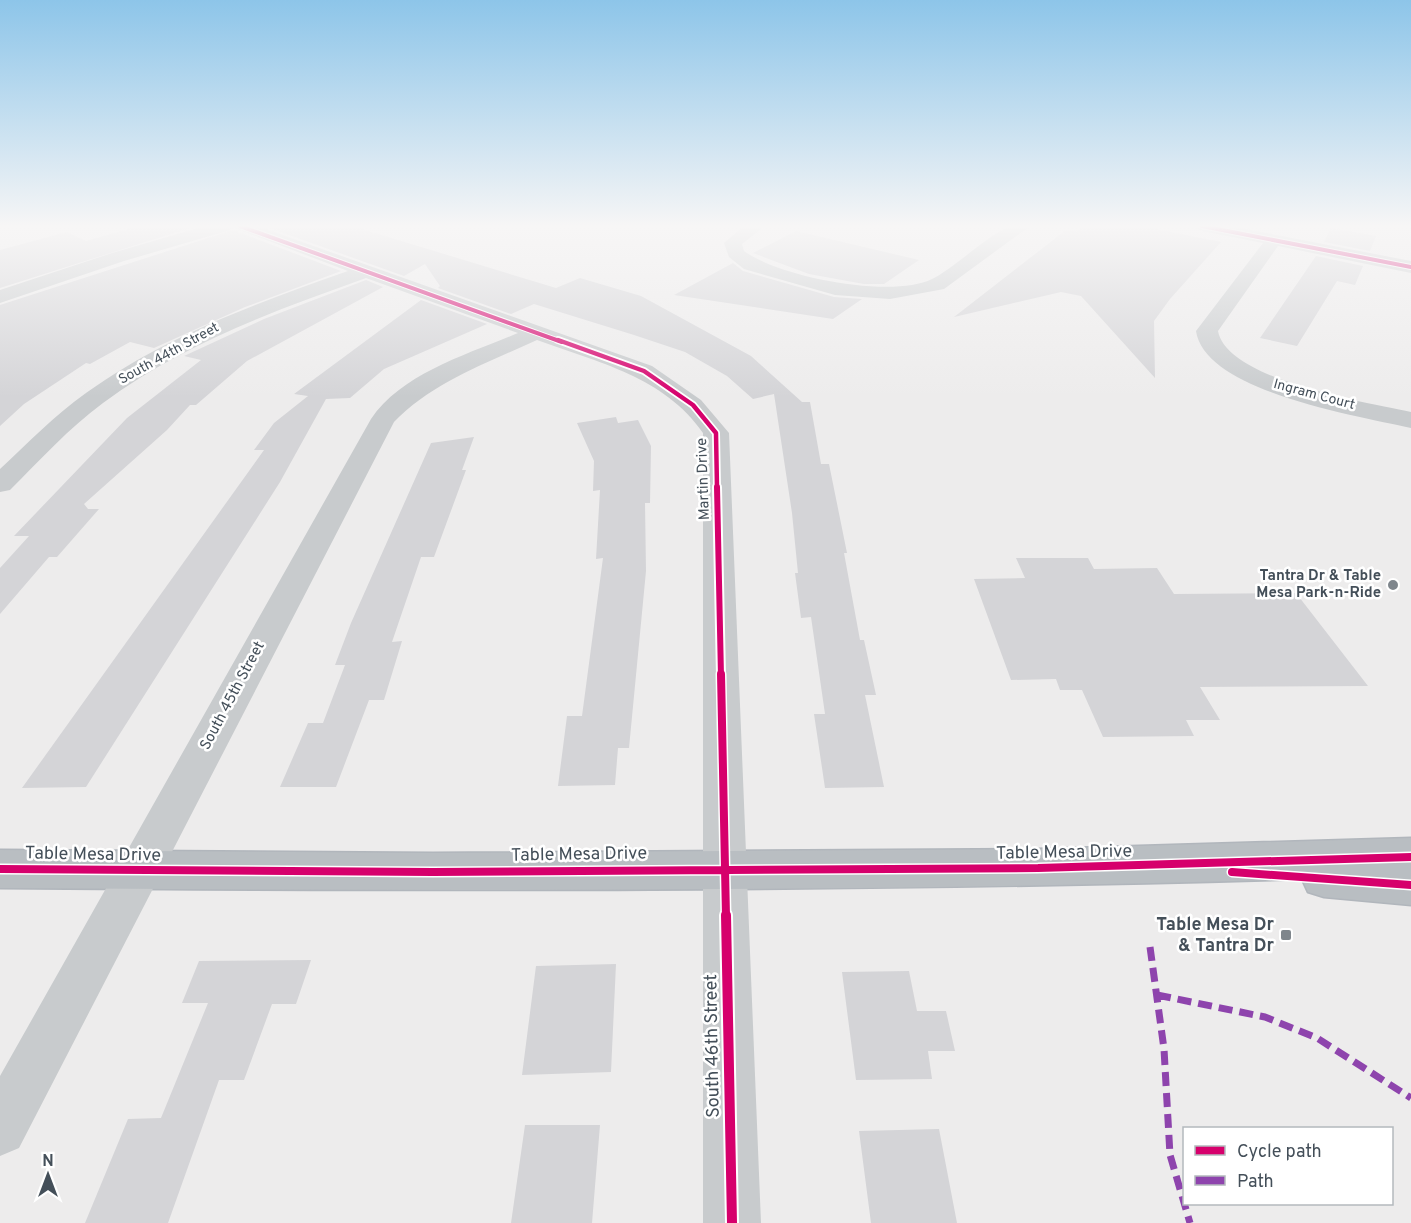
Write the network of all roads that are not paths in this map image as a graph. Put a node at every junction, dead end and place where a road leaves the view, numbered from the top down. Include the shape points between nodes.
1 (41, 283) edge
2 (336, 283) edge
3 (397, 283) edge
4 (814, 283) edge
5 (940, 283) edge
6 (1242, 283) edge
7 (0, 297) edge
8 (535, 333) junction
9 (1411, 420) edge
10 (0, 484) edge
11 (1411, 857) edge
12 (1157, 866) junction
13 (725, 868) junction
14 (0, 869) edge
15 (139, 870) junction
16 (1411, 885) edge
17 (0, 1129) edge
18 (732, 1223) edge

1 - 7 street
2 - 10 street, South 44th Street via 225,324 164,354 92,399
3 - 8 street, Martin Drive
4 - 5 street via 835,289 890,293
6 - 9 street, Ingram Court via 1207,331 1210,345 1226,361 1272,385
8 - 13 street, Martin Drive via 644,371 677,389 703,413 716,433
8 - 15 street, South 45th Street via 420,387 395,404 383,419
11 - 12 highway, Table Mesa Drive
12 - 13 highway, Table Mesa Drive
12 - 16 highway, Table Mesa Drive
13 - 15 highway, Table Mesa Drive
13 - 18 street, South 46th Street
14 - 15 highway, Table Mesa Drive
15 - 17 street, South 45th Street

